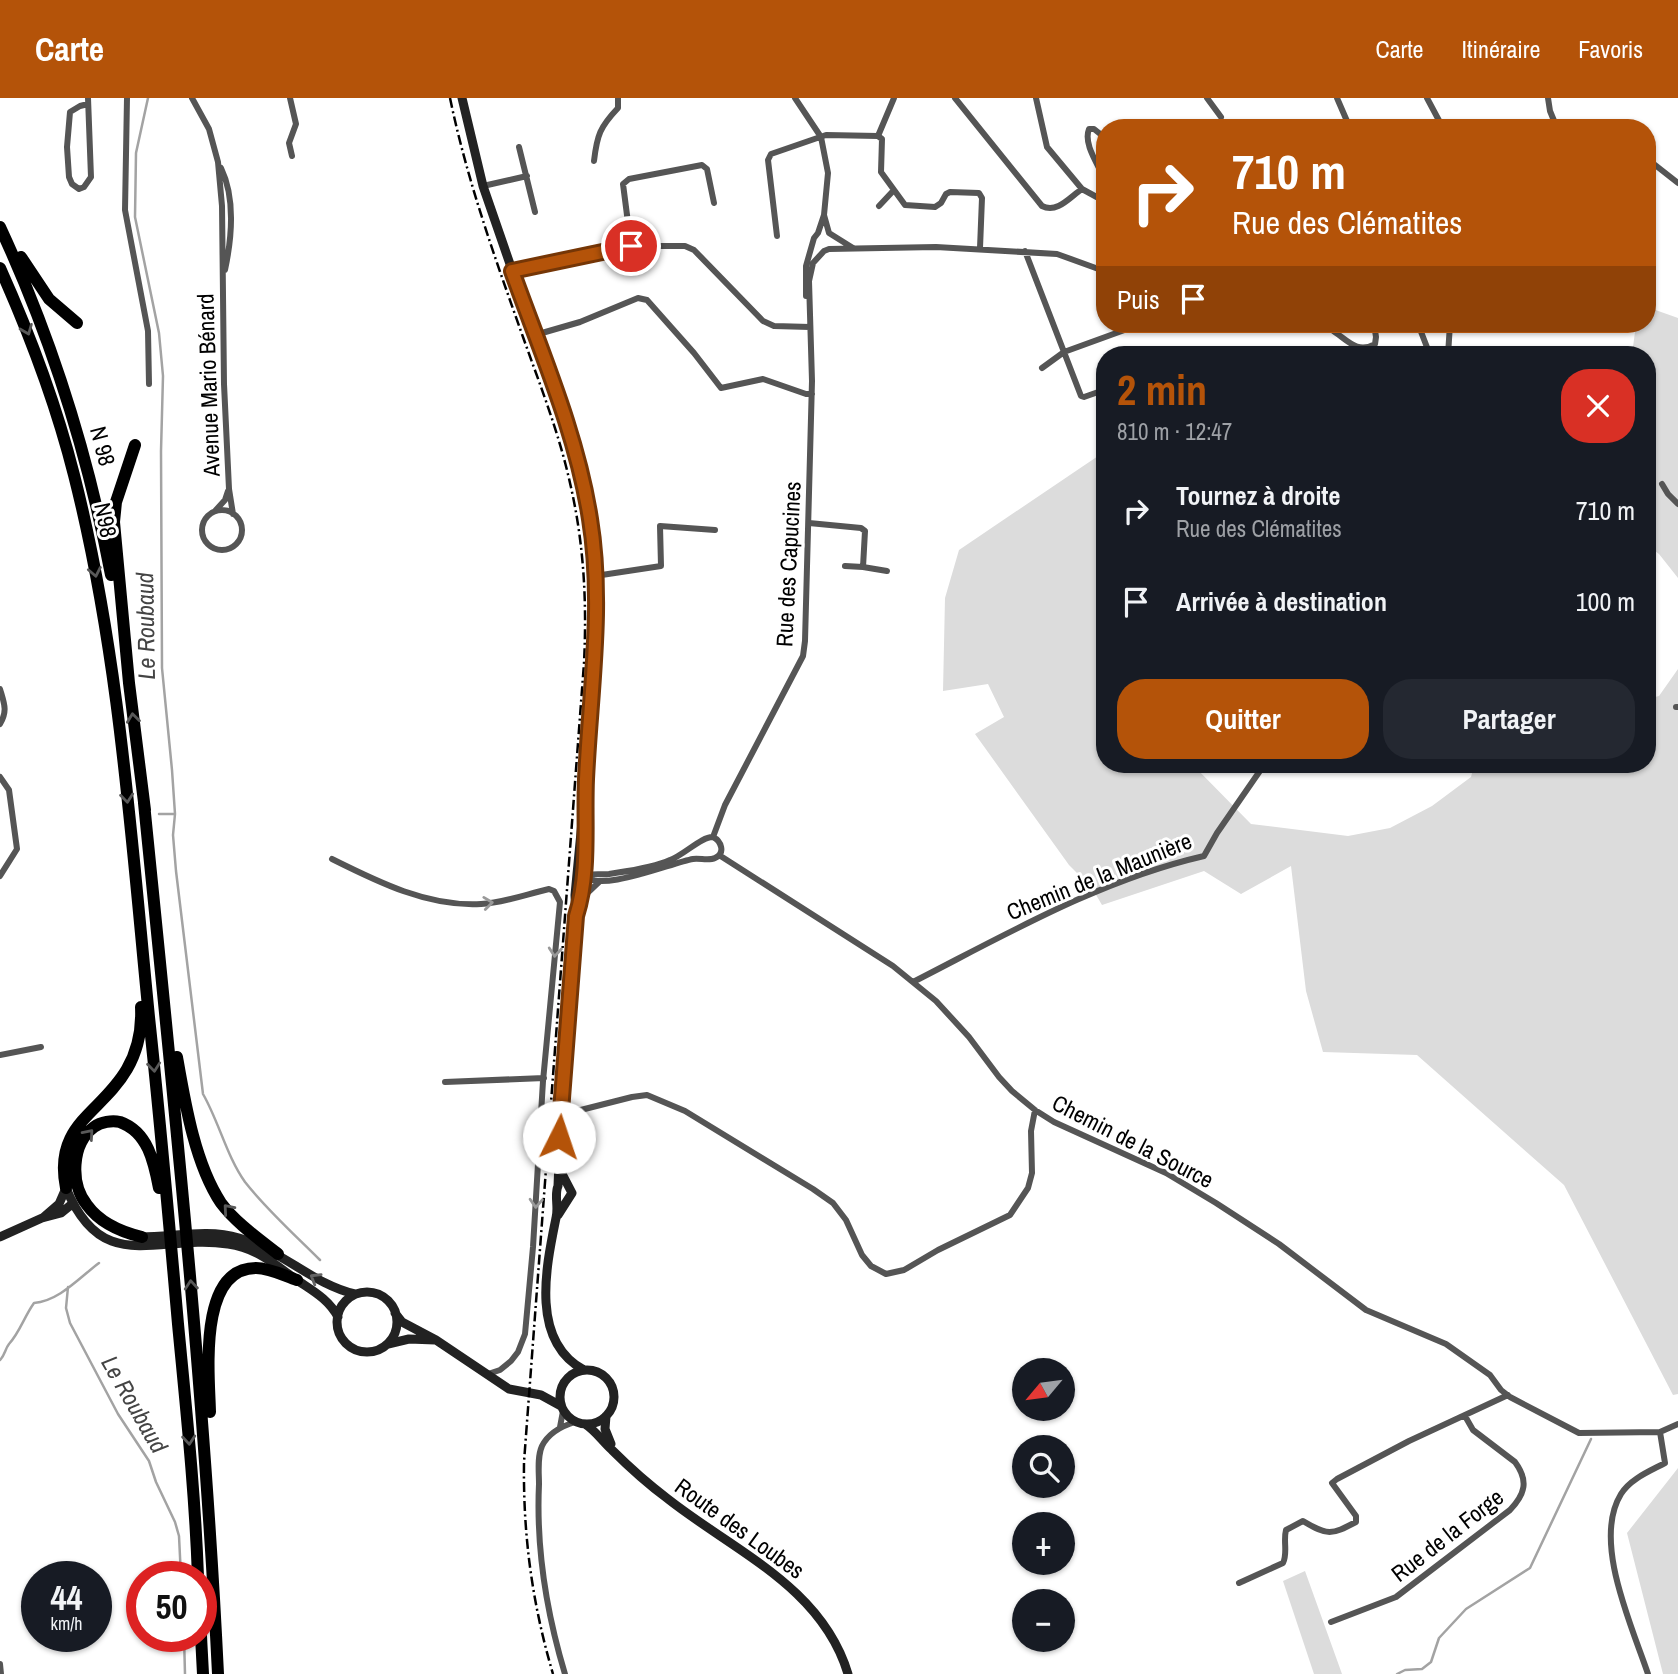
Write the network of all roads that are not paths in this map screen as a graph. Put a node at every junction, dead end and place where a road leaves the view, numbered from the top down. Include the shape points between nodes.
1 (127, 98) edge
2 (192, 98) edge
3 (198, 98) edge
4 (290, 98) edge
5 (618, 98) edge
6 (795, 98) edge
7 (894, 98) edge
8 (955, 98) edge
9 (1036, 98) edge
10 (1207, 98) edge
11 (1337, 98) edge
12 (1427, 98) edge
13 (1548, 98) edge
14 (462, 99) edge
15 (88, 101) edge
16 (1222, 117) dead end
17 (203, 118) junction
18 (1346, 119) edge
19 (1438, 119) edge
20 (1553, 119) edge
21 (1096, 131) edge
22 (878, 136) junction
23 (821, 137) junction
24 (519, 147) dead end
25 (292, 156) dead end
26 (1096, 160) edge
27 (594, 161) dead end
28 (1656, 166) edge
29 (527, 176) junction
30 (1678, 183) edge
31 (483, 186) junction
32 (1082, 189) junction
33 (894, 190) junction
34 (1096, 197) edge
35 (714, 204) dead end
36 (879, 206) dead end
37 (535, 212) dead end
38 (824, 215) junction
39 (0, 219) edge
40 (0, 227) edge
41 (818, 233) junction
42 (830, 235) junction
43 (777, 236) dead end
44 (814, 242) junction
45 (631, 246) junction
46 (980, 248) junction
47 (855, 249) junction
48 (826, 250) junction
49 (1025, 251) junction
50 (0, 268) edge
51 (1096, 268) edge
52 (512, 271) junction
53 (809, 315) junction
54 (77, 323) dead end
55 (810, 327) junction
56 (1116, 333) edge
57 (1335, 333) edge
58 (535, 335) junction
59 (1353, 346) edge
60 (1064, 352) junction
61 (1042, 368) dead end
62 (149, 384) dead end
63 (1096, 393) edge
64 (812, 394) junction
65 (135, 446) dead end
66 (1662, 484) dead end
67 (229, 489) junction
68 (1678, 504) edge
69 (213, 512) junction
70 (233, 514) junction
71 (809, 523) junction
72 (715, 530) dead end
73 (845, 566) dead end
74 (863, 567) junction
75 (887, 572) dead end
76 (595, 576) junction
77 (129, 682) junction
78 (0, 689) edge
79 (0, 724) edge
80 (1259, 773) edge
81 (0, 777) edge
82 (586, 780) junction
83 (144, 803) junction
84 (713, 836) junction
85 (699, 842) junction
86 (719, 855) junction
87 (586, 856) junction
88 (332, 859) dead end
89 (706, 859) junction
90 (578, 866) junction
91 (596, 873) junction
92 (0, 876) edge
93 (135, 877) junction
94 (583, 877) junction
95 (599, 882) junction
96 (576, 885) junction
97 (581, 899) junction
98 (576, 916) junction
99 (913, 982) junction
100 (41, 1047) dead end
101 (0, 1055) edge
102 (544, 1078) junction
103 (446, 1082) dead end
104 (1035, 1110) junction
105 (561, 1115) junction
106 (75, 1163) junction
107 (563, 1185) junction
108 (66, 1188) junction
109 (557, 1197) junction
110 (567, 1200) junction
111 (72, 1204) junction
112 (60, 1208) junction
113 (557, 1216) junction
114 (85, 1223) junction
115 (0, 1237) edge
116 (202, 1238) junction
117 (149, 1241) junction
118 (278, 1254) junction
119 (298, 1280) junction
120 (355, 1294) junction
121 (396, 1313) junction
122 (338, 1317) junction
123 (436, 1340) junction
124 (387, 1343) junction
125 (563, 1355) junction
126 (584, 1370) junction
127 (487, 1374) junction
128 (564, 1382) junction
129 (541, 1395) junction
130 (1508, 1395) junction
131 (562, 1408) junction
132 (187, 1415) junction
133 (606, 1416) junction
134 (1465, 1416) junction
135 (580, 1423) junction
136 (1678, 1424) edge
137 (560, 1427) junction
138 (1660, 1432) junction
139 (620, 1457) junction
140 (212, 1535) junction
141 (197, 1561) edge
142 (1240, 1584) dead end
143 (1331, 1622) dead end
144 (202, 1652) edge
145 (0, 1664) edge
146 (1, 1674) edge
147 (203, 1674) edge
148 (218, 1674) edge
149 (565, 1674) edge
150 (848, 1674) edge
151 (1648, 1674) edge

1 - 62 street via 125,210 148,331
2 - 17 street, Avenue Mario Bénard
3 - 17 street, Avenue Mario Bénard
4 - 25 street via 296,124 289,143
5 - 27 street via 618,108 597,136
6 - 23 street
7 - 22 street
8 - 32 street via 1042,206 1055,209
9 - 32 street via 1046,147
10 - 16 street
11 - 18 street
12 - 19 street
13 - 20 street
14 - 31 main road
15 - 15 street via 91,177 79,188 69,177 67,122 70,112
17 - 67 street, Avenue Mario Bénard via 214,141 222,206
21 - 26 street via 1089,129 1087,134
22 - 23 street
22 - 33 street via 882,139 881,172
23 - 38 street via 828,173
23 - 43 street via 771,154 768,160
24 - 29 street
28 - 30 street
29 - 31 street
29 - 37 street
31 - 52 main road
32 - 34 street
33 - 36 street
33 - 46 street via 905,205 935,207 950,192 979,193
35 - 45 street via 707,169 702,165 629,179 623,184
38 - 41 street
38 - 42 street
39 - 54 highway via 41,290
40 - 77 highway, N 98 via 64,387 89,470
41 - 42 street
41 - 44 street
42 - 47 street
42 - 48 street via 832,245
44 - 48 street via 817,249
44 - 53 street, Rue des Capucines via 804,279
45 - 52 street
45 - 55 street via 694,250 764,321 774,326
46 - 47 street
46 - 49 street
47 - 48 street
48 - 53 street, Rue des Capucines via 813,263
49 - 51 street via 1057,254
49 - 60 street
50 -> 93 highway, N98 / N 98 via 49,391 86,524 117,711
52 - 58 main road
53 - 55 street, Rue des Capucines
55 - 64 street, Rue des Capucines
56 - 60 street
57 - 59 street
58 - 64 street via 638,298 647,300 721,388 763,379
58 - 76 main road via 576,455 590,519
60 - 61 street
60 - 63 street via 1081,396
64 - 71 street, Rue des Capucines
65 - 77 highway via 114,514
66 - 68 street
67 - 69 street, Avenue Mario Bénard
67 - 70 street, Avenue Mario Bénard
69 - 70 street
69 - 70 street via 202,525 203,537 221,550 239,539 241,528
71 - 74 street via 865,531
71 - 84 street, Rue des Capucines via 803,656 729,796
72 - 76 street via 660,526 661,566
73 - 74 street
74 - 75 street
76 - 82 main road
83 -> 77 highway
78 - 79 street via 6,709
80 - 99 street, Chemin de la Maunière via 1204,856 1083,897
81 - 92 street via 8,785 17,849
82 - 87 main road
82 - 90 main road
118 -> 83 highway via 223,1205 199,1152 176,1054
140 -> 83 highway
84 - 85 street
84 - 86 street via 721,845
85 - 89 street via 699,852
85 - 91 street via 668,861
86 - 89 street
86 - 99 street, Chemin de la Source
87 - 91 street
87 - 94 main road
88 -> 102 street via 402,892 453,903 480,904 549,889 557,894 560,902
89 - 95 street
90 - 94 street
90 - 96 main road
91 - 94 street
93 - 108 highway via 142,1013 137,1048 127,1070 77,1126 64,1164
93 -> 132 highway
94 - 95 street
94 - 96 street
94 - 97 main road
95 - 97 street
96 - 98 main road
97 - 98 main road
98 - 105 main road
99 - 104 street, Chemin de la Source via 953,1018 999,1077
100 - 101 street
102 - 103 street
102 -> 127 street via 525,1334 511,1361
104 - 105 street via 1032,1173 1010,1216 904,1270 886,1274 862,1255 846,1220 832,1203 685,1111 647,1095
104 - 130 street, Chemin de la Source via 1166,1173 1216,1203 1366,1310 1446,1344 1490,1375
105 - 107 main road via 558,1166
106 - 111 highway via 76,1198
106 - 117 highway via 87,1205 114,1227
106 -> 132 highway via 86,1135 106,1122 133,1129 149,1149 164,1224
107 - 109 main road via 555,1191
107 - 110 main road via 572,1193
108 - 111 main road
108 - 112 main road
109 - 110 main road
109 - 113 main road
110 - 113 main road
111 - 112 main road via 66,1202
111 - 114 main road
111 - 117 main road via 112,1232
112 - 114 main road
112 - 115 main road
113 - 125 main road via 546,1312 550,1332
114 - 117 main road via 117,1243
116 - 117 main road
116 - 118 main road via 240,1238
116 - 119 main road via 252,1250
120 -> 118 main road via 317,1280
119 - 122 main road via 321,1296
119 - 140 highway via 257,1268 239,1271 223,1284 215,1301 210,1333
120 - 121 main road via 379,1295
120 - 122 main road via 343,1304
121 - 123 main road via 401,1322
121 - 124 main road via 396,1330
122 - 124 main road via 343,1339 356,1349 373,1351
123 - 124 main road
123 - 127 main road
125 - 126 main road
125 - 128 main road
126 - 128 main road
126 - 133 main road via 598,1372 610,1382 614,1396
127 - 129 main road via 509,1389
128 - 129 main road
128 - 131 main road via 559,1395
129 - 131 main road
130 - 134 street
130 - 138 street, Chemin de la Source via 1579,1433
131 - 135 main road
131 - 137 street
132 -> 141 highway
133 - 135 main road via 595,1423
133 - 139 main road, Route des Loubes via 608,1438
134 - 142 street via 1337,1479 1332,1483 1356,1522 1335,1532 1322,1533 1303,1521 1286,1530 1283,1563
134 - 143 street, Rue de la Forge via 1473,1430 1520,1469 1525,1484 1521,1499 1396,1597
135 - 137 street
135 - 139 main road, Route des Loubes
136 - 138 street, Chemin de la Source
137 - 149 street via 542,1447 537,1513 549,1617
138 - 151 street via 1665,1463 1622,1492 1612,1516 1611,1548 1619,1587
139 - 150 main road, Route des Loubes via 668,1500 763,1564 804,1600 826,1626
140 - 148 highway
144 - 147 highway
145 - 146 street

